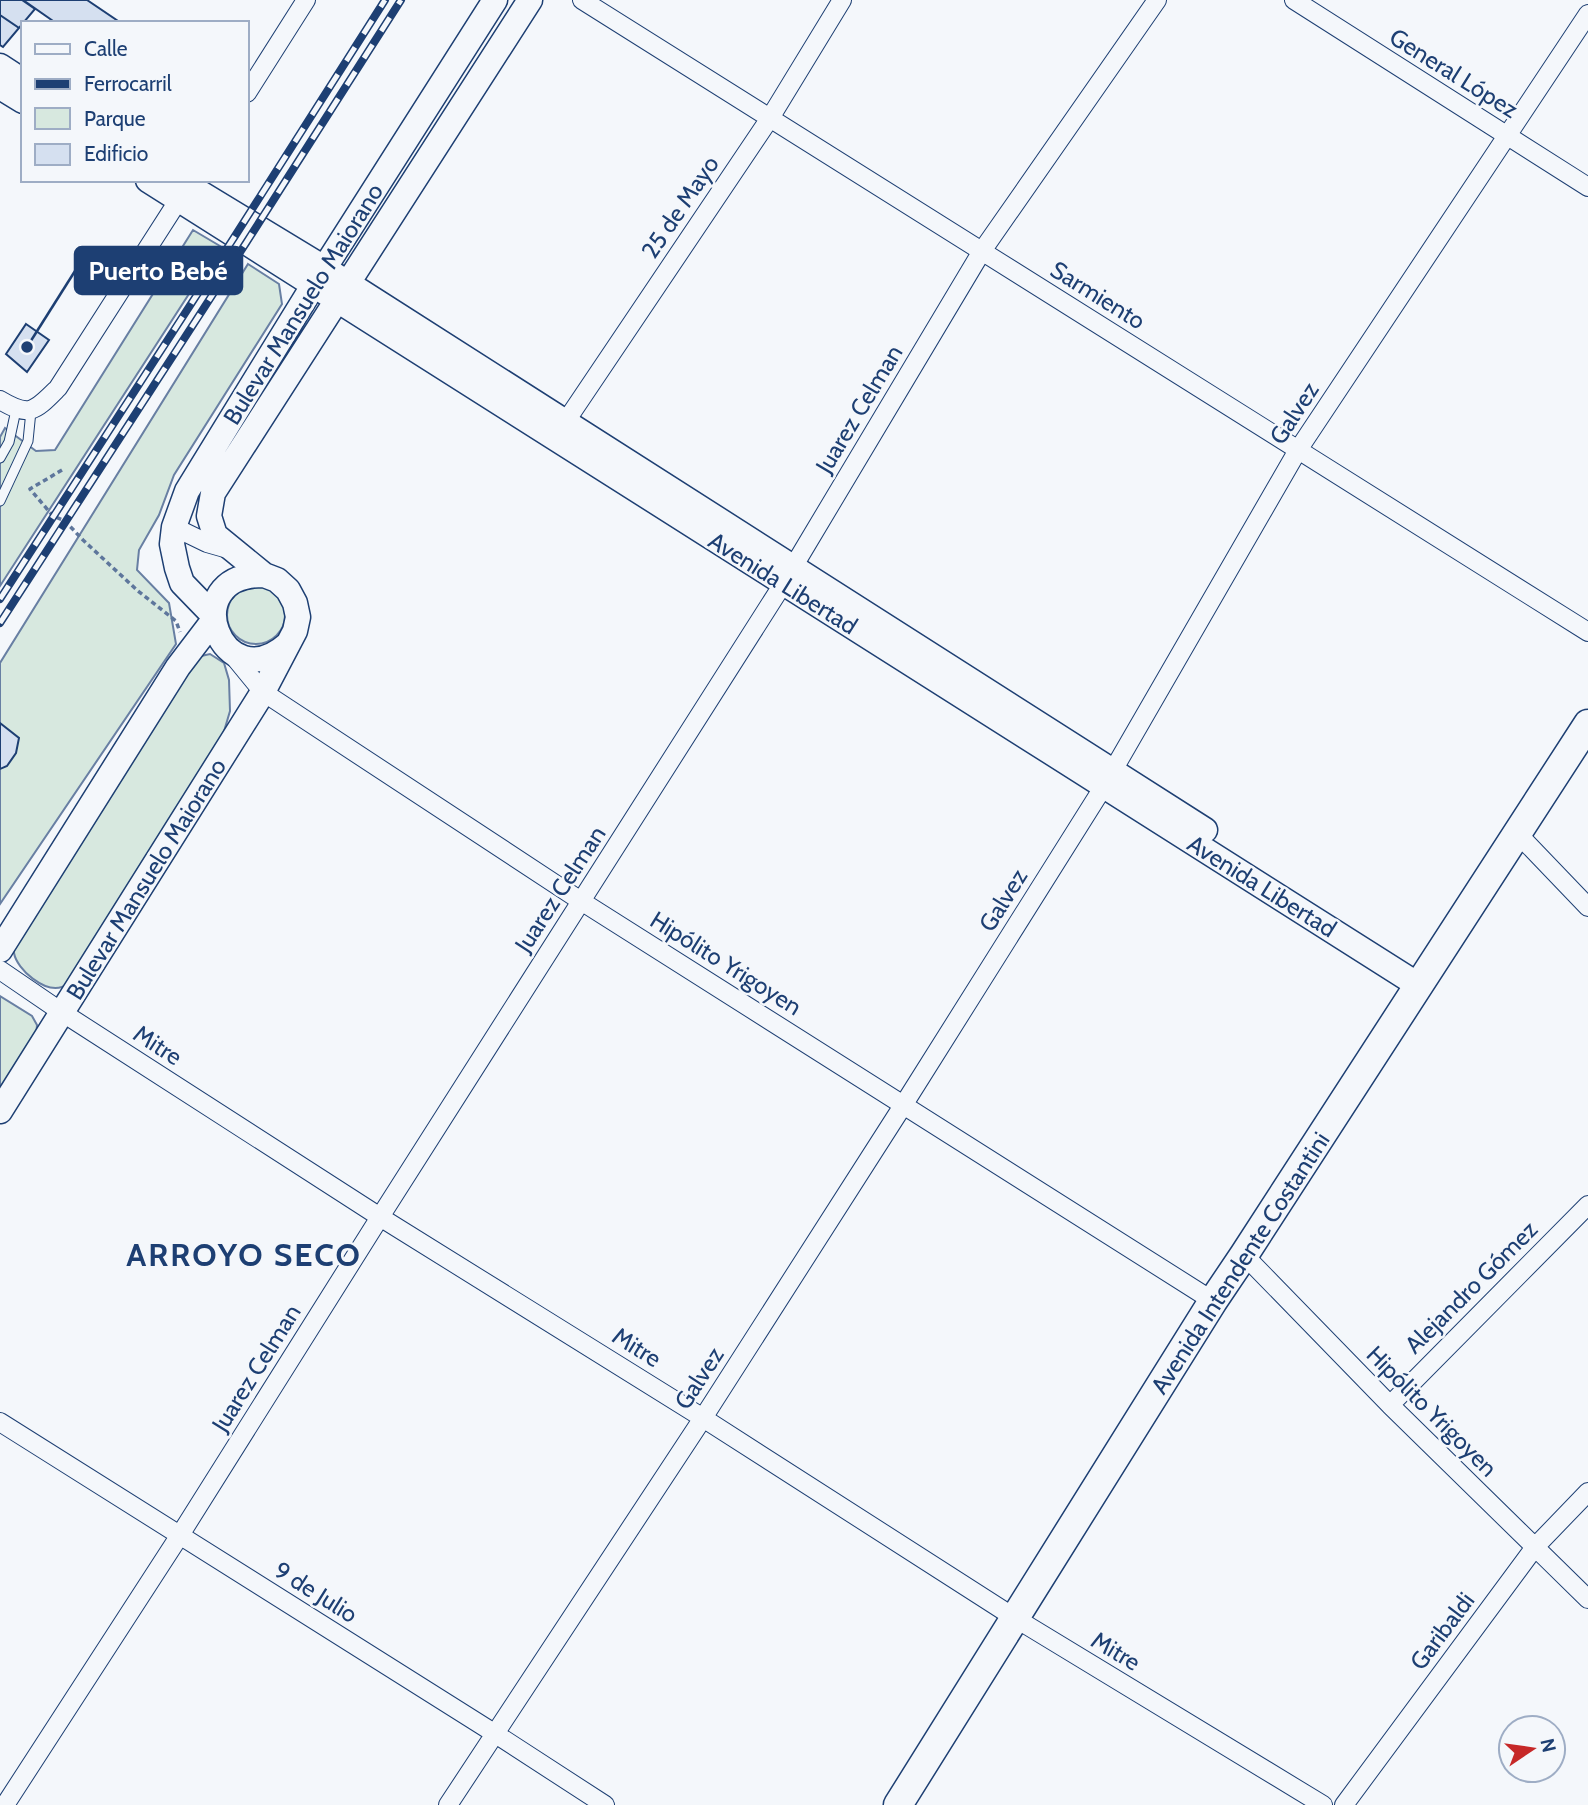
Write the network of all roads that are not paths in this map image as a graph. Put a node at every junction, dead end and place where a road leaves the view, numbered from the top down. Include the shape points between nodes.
1 (306, 0) edge
2 (495, 0) edge
3 (530, 0) edge
4 (582, 0) edge
5 (842, 0) edge
6 (1157, 0) edge
7 (1294, 0) edge
8 (1588, 13) edge
9 (0, 66) edge
10 (21, 80) edge
11 (0, 87) edge
12 (248, 91) edge
13 (21, 100) edge
14 (770, 118) junction
15 (1507, 136) junction
16 (160, 182) edge
17 (184, 186) edge
18 (1588, 187) edge
19 (982, 251) junction
20 (318, 277) junction
21 (342, 292) junction
22 (0, 400) edge
23 (30, 408) junction
24 (560, 431) junction
25 (1298, 450) junction
26 (0, 458) edge
27 (0, 501) edge
28 (174, 527) junction
29 (232, 550) junction
30 (264, 575) junction
31 (788, 575) junction
32 (182, 583) junction
33 (213, 618) junction
34 (1588, 632) edge
35 (288, 644) junction
36 (228, 649) junction
37 (187, 654) junction
38 (263, 692) junction
39 (1588, 724) edge
40 (1108, 779) junction
41 (1517, 833) junction
42 (581, 901) junction
43 (1588, 908) edge
44 (0, 950) edge
45 (0, 970) edge
46 (1423, 979) junction
47 (63, 1013) junction
48 (904, 1104) junction
49 (0, 1111) edge
50 (1588, 1205) edge
51 (380, 1217) junction
52 (1244, 1255) junction
53 (1213, 1301) junction
54 (1390, 1405) junction
55 (703, 1418) junction
56 (0, 1422) edge
57 (1588, 1492) edge
58 (180, 1535) junction
59 (1535, 1547) junction
60 (1588, 1599) edge
61 (1015, 1618) junction
62 (494, 1733) junction
63 (5, 1805) edge
64 (448, 1805) edge
65 (605, 1805) edge
66 (898, 1805) edge
67 (1323, 1805) edge
68 (1344, 1805) edge

1 - 12 street
2 - 20 main road, Bulevar Mansuelo Maiorano
3 - 21 main road, Bulevar Mansuelo Maiorano
4 - 14 street, Sarmiento
5 - 14 street, 25 de Mayo
6 - 19 street, Juarez Celman
7 - 15 street, General López
8 - 15 street, Galvez
9 - 10 main road
11 - 13 main road
14 - 19 street, Sarmiento
14 - 24 street, 25 de Mayo
15 - 18 street, General López
15 - 25 street, Galvez
16 - 17 main road, Avenida Libertad
17 - 20 main road, Avenida Libertad
17 - 23 street via 58,388
19 - 25 street, Sarmiento
19 - 31 street, Juarez Celman
20 - 21 main road, Avenida Libertad
20 - 28 main road, Bulevar Mansuelo Maiorano via 187,491
21 - 24 main road, Avenida Libertad
21 - 29 main road, Bulevar Mansuelo Maiorano via 214,493 209,516 215,536
22 - 23 street
23 - 26 lane
23 - 27 lane via 28,441
24 - 31 main road, Avenida Libertad
25 - 34 street, Sarmiento
25 - 40 street, Galvez
28 - 29 street
28 - 32 main road, Bulevar Mansuelo Maiorano via 172,544
29 - 30 main road, Bulevar Mansuelo Maiorano
30 - 33 main road via 235,579 216,601
30 - 35 main road, Bulevar Mansuelo Maiorano via 277,580 295,603 297,625
31 - 40 main road, Avenida Libertad
31 - 42 street, Juarez Celman
32 - 33 main road, Bulevar Mansuelo Maiorano
32 - 37 main road via 193,620
33 - 36 main road, Bulevar Mansuelo Maiorano via 218,637
33 - 37 main road
35 - 36 main road via 266,658 246,658
35 - 38 main road, Bulevar Mansuelo Maiorano
36 - 38 street, Hipólito Yrigoyen
37 - 44 main road
38 - 42 street, Hipólito Yrigoyen
38 - 47 main road, Bulevar Mansuelo Maiorano
39 - 41 main road, Avenida Intendente Costantini
40 - 46 main road, Avenida Libertad
40 - 48 street, Galvez
41 - 43 street
41 - 46 main road, Avenida Intendente Costantini
42 - 48 street, Hipólito Yrigoyen
42 - 51 street, Juarez Celman
45 - 47 street, Mitre
46 - 52 main road, Avenida Intendente Costantini
47 - 49 main road, Bulevar Mansuelo Maiorano
47 - 51 street, Mitre
48 - 53 street, Hipólito Yrigoyen
48 - 55 street, Galvez
50 - 54 street, Alejandro Gómez
51 - 55 street, Mitre
51 - 58 street, Juarez Celman
52 - 53 main road, Avenida Intendente Costantini
52 - 54 street, Hipólito Yrigoyen
53 - 61 main road, Avenida Intendente Costantini
54 - 59 street, Hipólito Yrigoyen
55 - 61 street, Mitre
55 - 62 street, Galvez
56 - 58 street, 9 de Julio
57 - 59 street, Garibaldi
58 - 62 street, 9 de Julio
58 - 63 street, Juarez Celman
59 - 60 street, Hipólito Yrigoyen
59 - 68 street, Garibaldi
61 - 66 main road, Avenida Intendente Costantini
61 - 67 street, Mitre
62 - 64 street, Galvez
62 - 65 street, 9 de Julio

